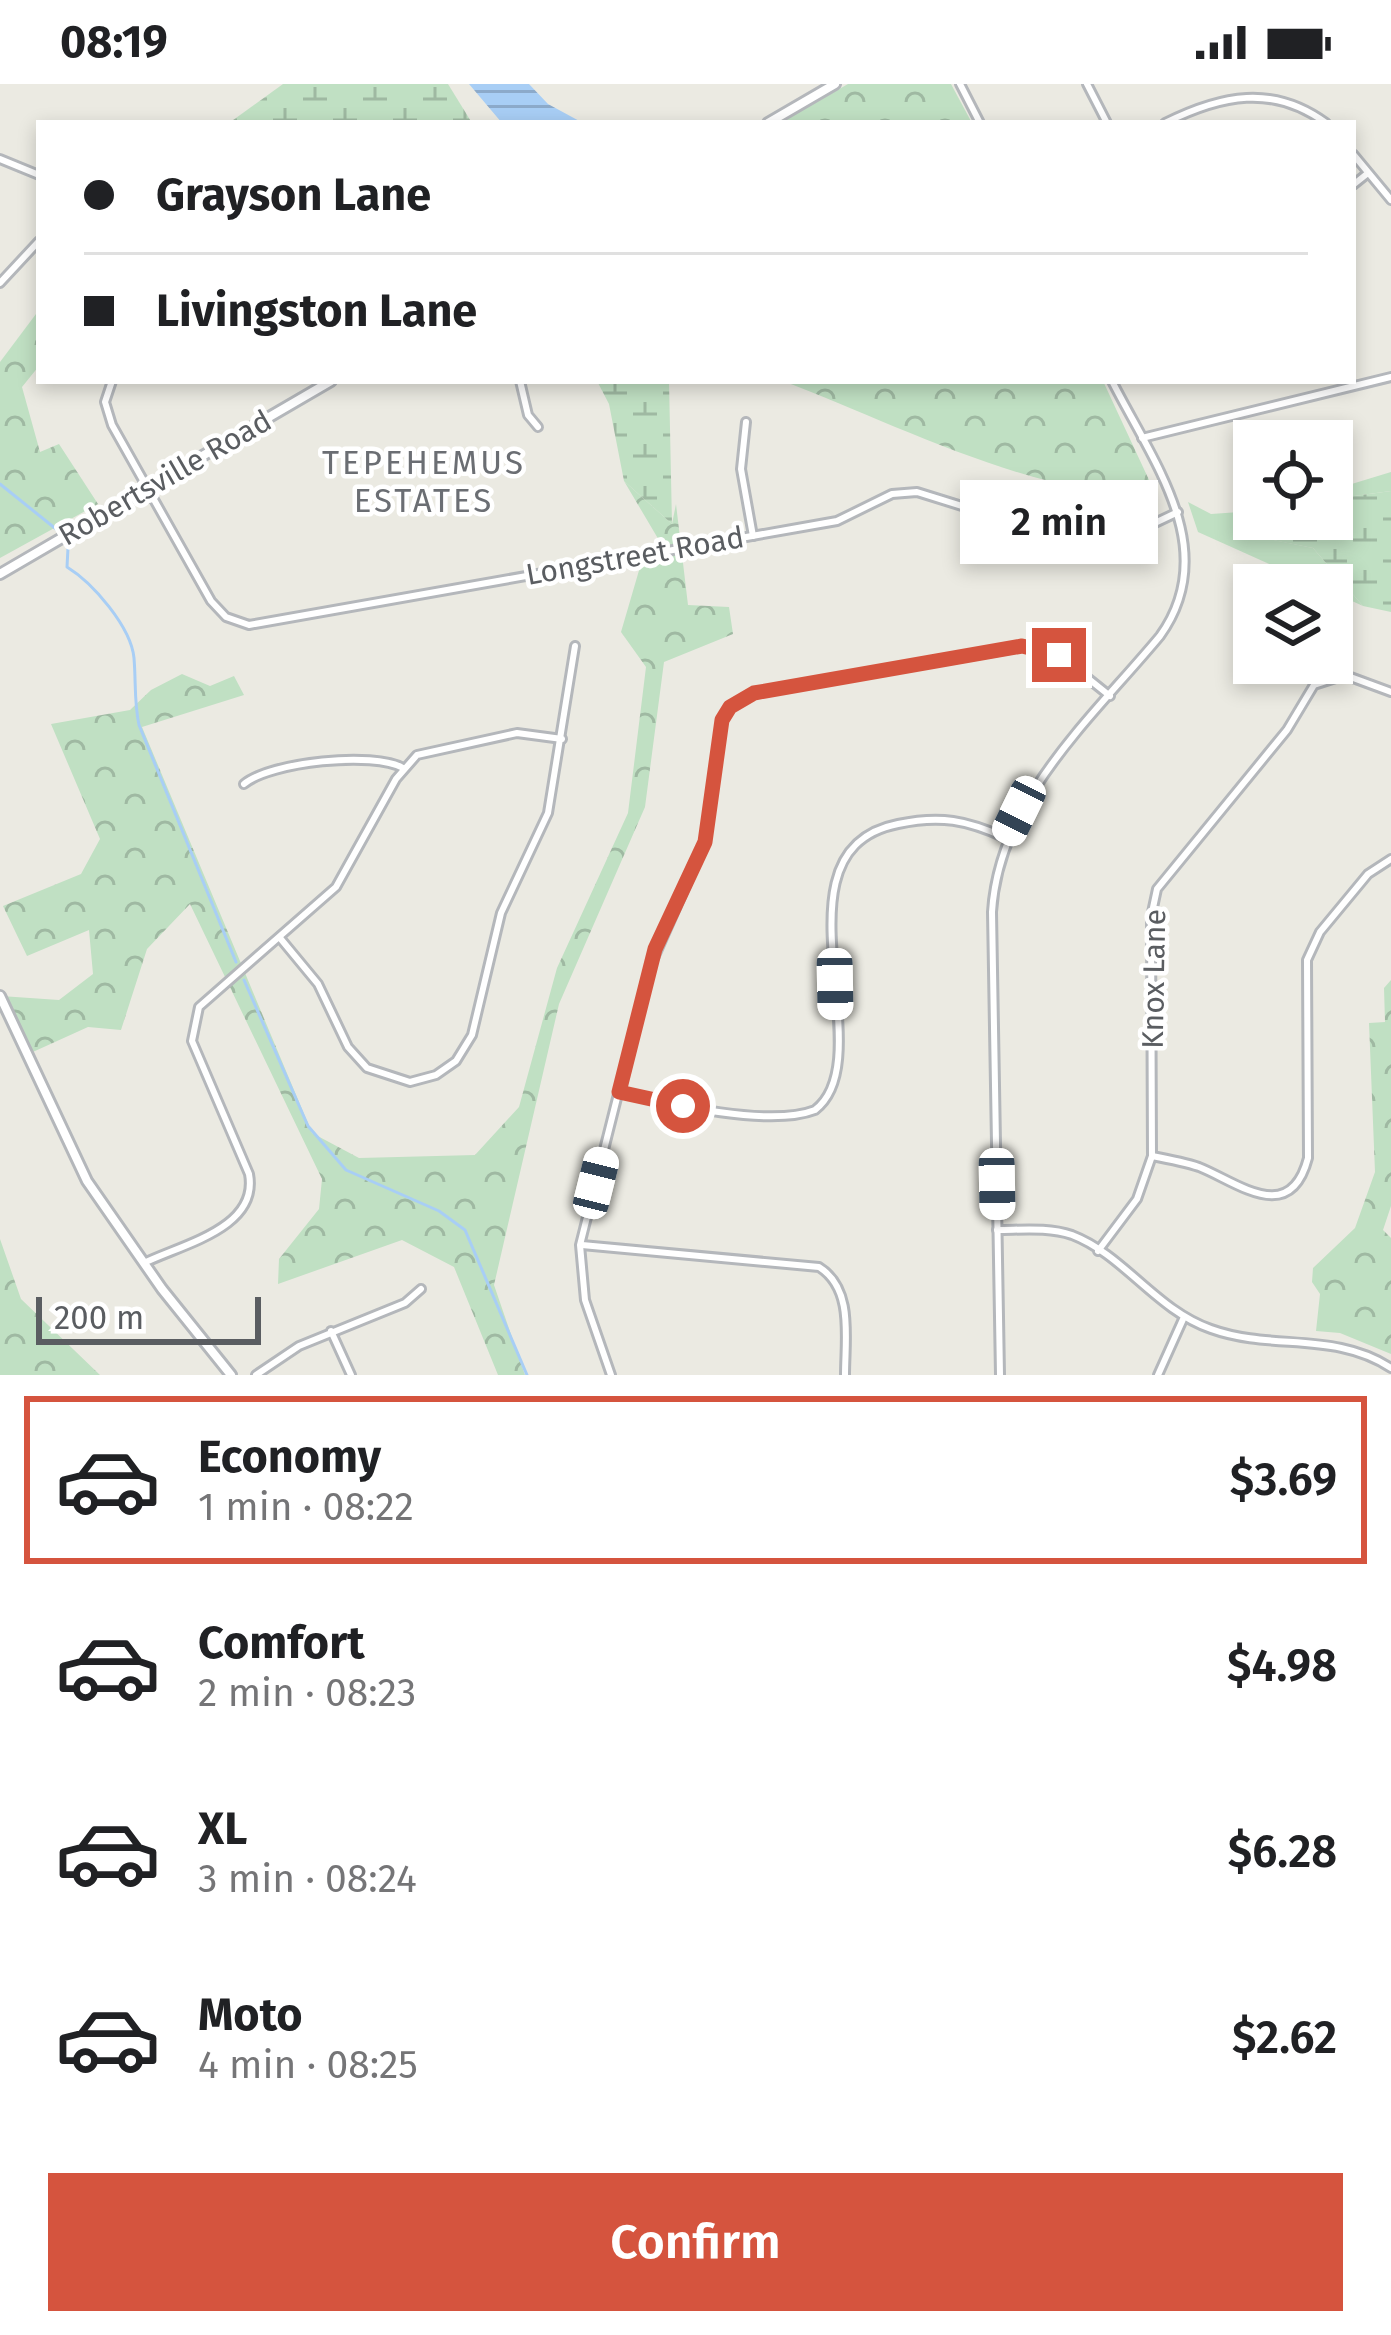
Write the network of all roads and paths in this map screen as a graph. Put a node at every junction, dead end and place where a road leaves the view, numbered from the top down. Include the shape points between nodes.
1 (835, 84) edge
2 (960, 84) edge
3 (1087, 84) edge
4 (773, 120) edge
5 (978, 120) edge
6 (1105, 120) edge
7 (1171, 120) edge
8 (1321, 120) edge
9 (1356, 158) edge
10 (0, 159) edge
11 (1368, 172) junction
12 (36, 174) edge
13 (1356, 182) edge
14 (1391, 200) edge
15 (36, 244) edge
16 (0, 284) edge
17 (1391, 377) edge
18 (111, 384) edge
19 (326, 384) edge
20 (521, 384) edge
21 (1114, 384) edge
22 (746, 422) dead end
23 (538, 427) dead end
24 (1142, 438) junction
25 (149, 488) junction
26 (1178, 512) junction
27 (753, 536) junction
28 (0, 574) edge
29 (574, 646) dead end
30 (1391, 692) edge
31 (1110, 696) junction
32 (562, 739) junction
33 (403, 768) junction
34 (244, 784) dead end
35 (1006, 838) junction
36 (1391, 859) edge
37 (280, 938) junction
38 (0, 996) edge
39 (619, 1092) junction
40 (1152, 1156) junction
41 (997, 1230) junction
42 (580, 1245) junction
43 (1098, 1251) junction
44 (144, 1263) junction
45 (421, 1289) dead end
46 (1184, 1317) junction
47 (331, 1331) junction
48 (1391, 1367) edge
49 (231, 1375) edge
50 (256, 1375) edge
51 (351, 1375) edge
52 (611, 1375) edge
53 (845, 1375) edge
54 (1000, 1375) edge
55 (1159, 1375) edge

1 - 4 street
2 - 5 street
3 - 6 street
7 - 8 street via 1246,93 1283,98
9 - 11 street
10 - 12 street
11 - 13 street
11 - 14 street
15 - 16 street
17 - 24 street
18 - 25 street, Longstreet Road via 108,418
19 - 25 street, Robertsville Road
20 - 23 street
21 - 24 street
22 - 27 street via 741,470
24 - 26 street
25 - 27 street, Longstreet Road via 216,607 249,625
25 - 28 street, Robertsville Road
26 - 27 street, Longstreet Road via 1117,541 1079,545 909,491 836,521
26 - 31 street via 1188,555 1180,602
29 - 32 street
30 - 40 street, Knox Lane via 1345,675 1314,686 1157,889
31 - 35 street via 1033,790
31 - 39 street via 1059,655 1028,646 742,697 722,720 705,842 655,949
32 - 33 street via 517,733 436,746
32 - 37 street via 548,813 491,940 472,1035 446,1070 396,1081 361,1064 318,984
33 - 34 street via 369,757 269,770
33 - 37 street via 348,870
35 - 39 street via 937,817 879,829 847,856 833,896 835,1081 814,1110 683,1106
35 - 41 street via 992,913
36 - 40 street via 1368,874 1310,952 1308,1158 1299,1180 1259,1196 1196,1166
37 - 44 street via 203,1002 191,1026 249,1174 248,1202 230,1222
38 - 44 street via 79,1168
39 - 42 street
40 - 43 street, Knox Lane via 1137,1198
41 - 43 street via 1057,1231
41 - 54 street
42 - 52 street via 585,1300
42 - 53 street via 819,1267 843,1299
43 - 46 street
44 - 49 street
45 - 47 street
46 - 48 street via 1247,1340 1339,1344
46 - 55 street
47 - 50 street
47 - 51 street

